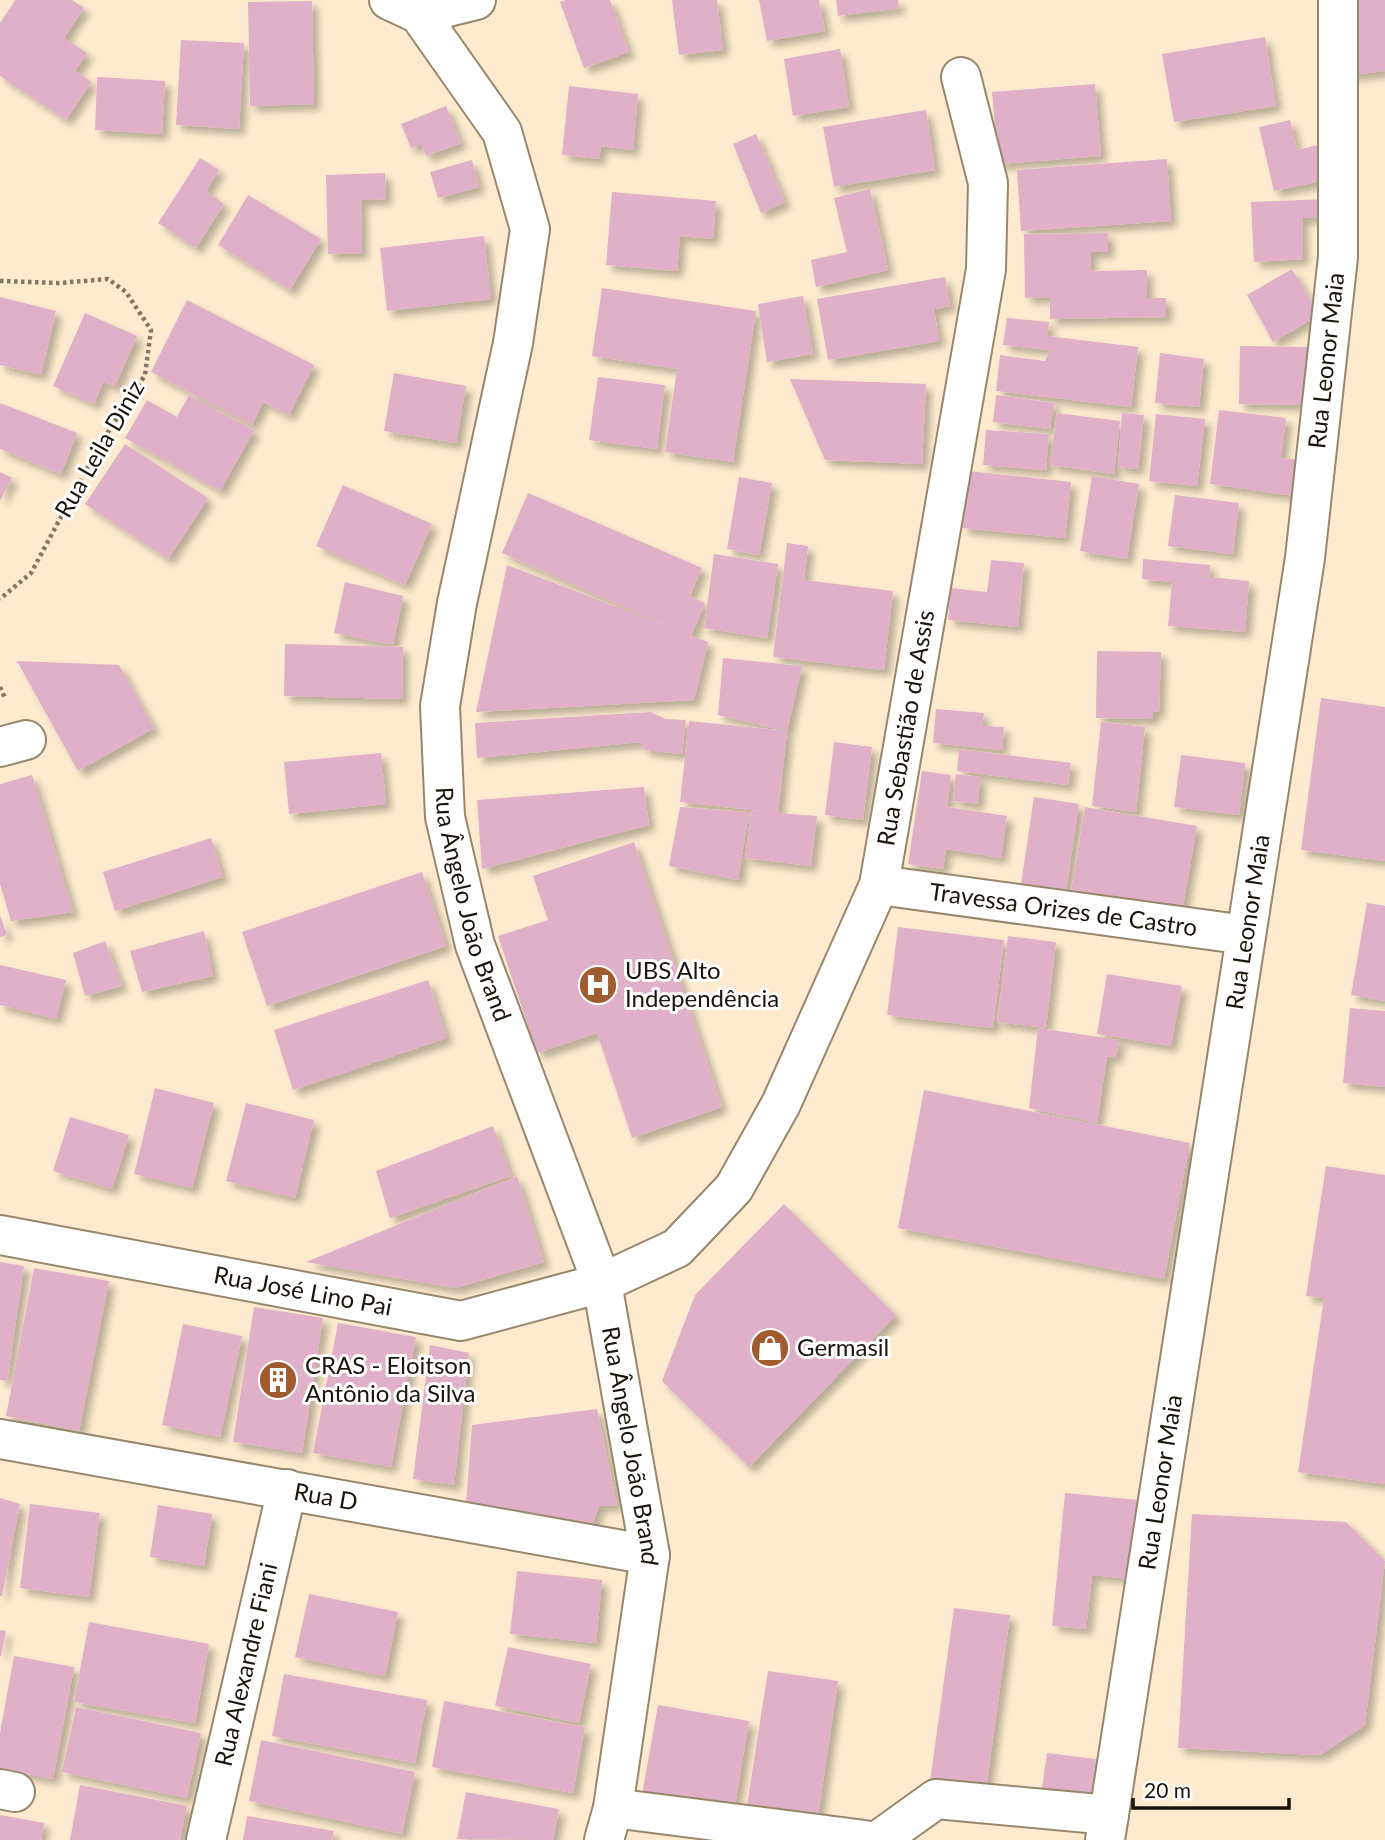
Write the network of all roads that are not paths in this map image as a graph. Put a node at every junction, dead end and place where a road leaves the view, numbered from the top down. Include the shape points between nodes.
1 (476, 0) edge
2 (1338, 0) edge
3 (404, 7) edge
4 (961, 77) dead end
5 (878, 886) junction
6 (1246, 935) junction
7 (0, 1235) edge
8 (602, 1283) junction
9 (0, 1439) edge
10 (287, 1489) junction
11 (650, 1555) junction
12 (609, 1824) edge
13 (1107, 1827) edge
14 (206, 1840) edge
15 (864, 1840) edge
16 (879, 1840) edge

1 - 3 street
2 - 6 street, Rua Leonor Maia via 1338,257 1305,558
3 - 8 street, Rua Ângelo João Brand via 502,132 530,229 513,343 457,603 440,706 445,817 475,946
4 - 5 street, Rua Sebastião de Assis via 988,183 986,269
5 - 6 street, Travessa Orizes de Castro
5 - 8 street, Rua Sebastião de Assis via 781,1104 734,1188 677,1248
6 - 13 street, Rua Leonor Maia
7 - 8 street, Rua José Lino Pai via 461,1321
8 - 11 street, Rua Ângelo João Brand
9 - 10 street, Rua D
10 - 11 street, Rua D
10 - 14 street, Rua Alexandre Fiani
11 - 12 street, Rua Ângelo João Brand
12 - 15 street
13 - 16 street via 936,1800

